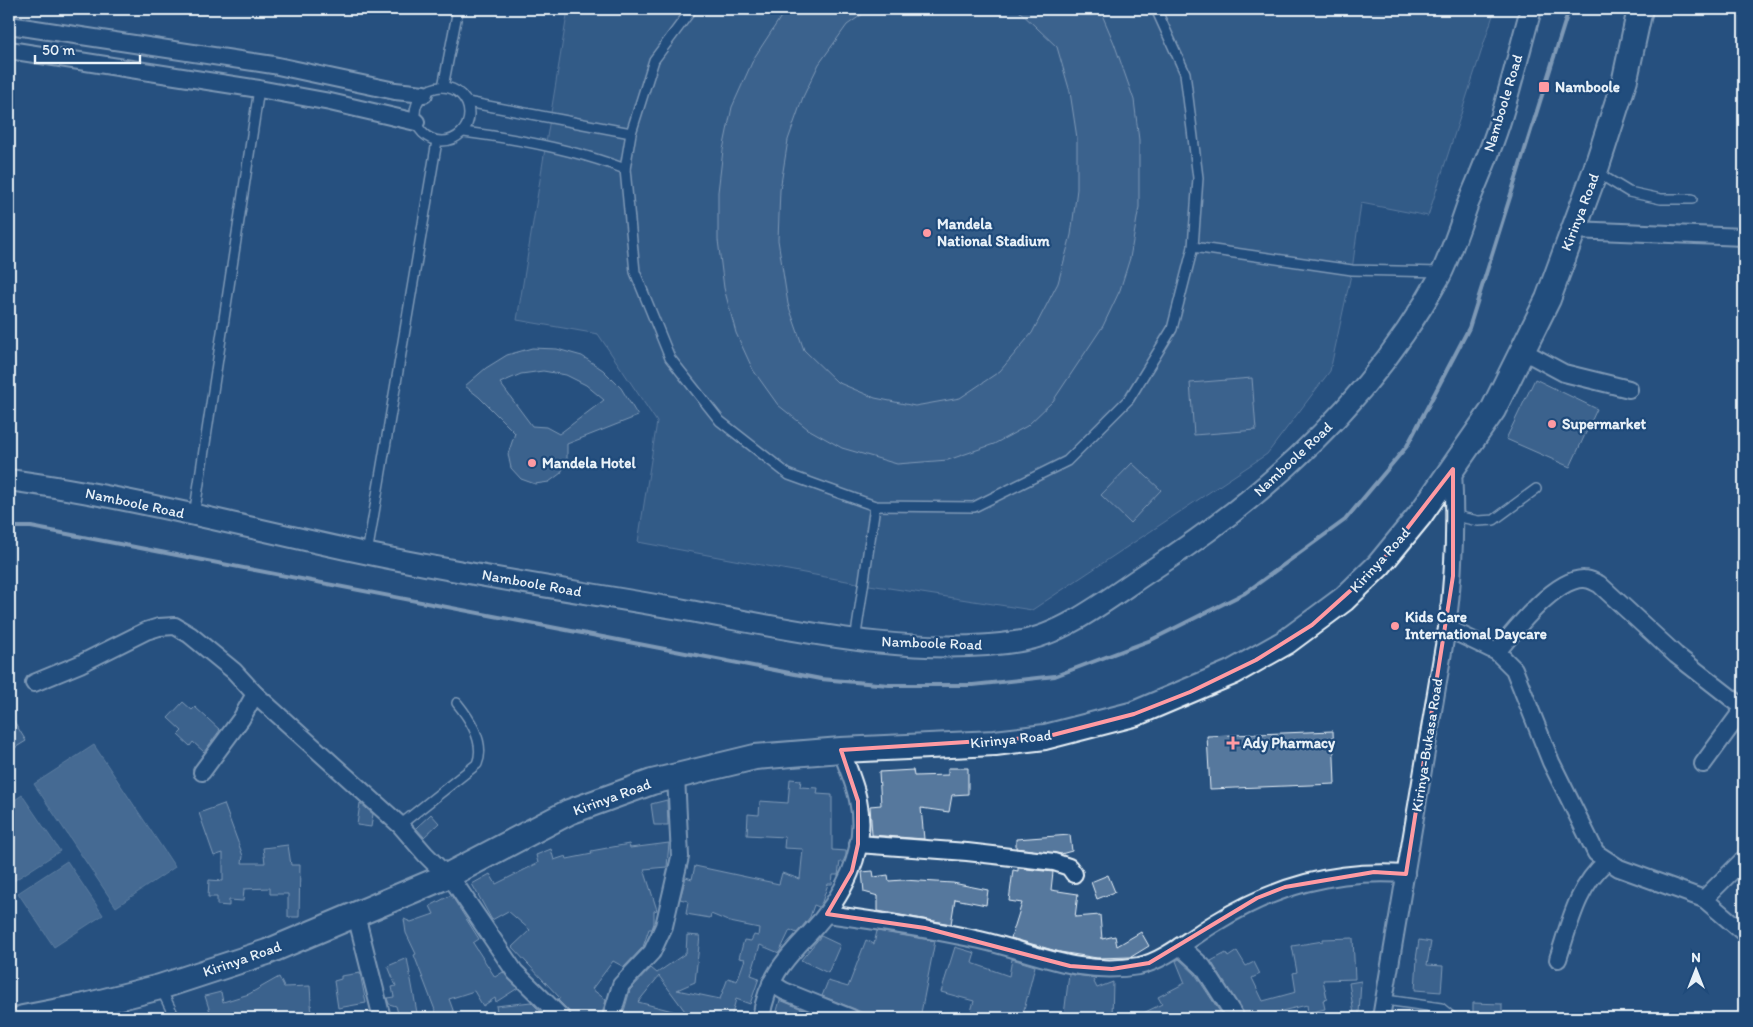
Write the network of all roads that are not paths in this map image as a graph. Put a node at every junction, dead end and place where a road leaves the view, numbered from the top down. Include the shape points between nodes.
1 (458, 9) edge
2 (692, 9) edge
3 (1156, 9) edge
4 (1531, 9) edge
5 (1640, 9) edge
6 (9, 25) edge
7 (9, 50) edge
8 (443, 87) junction
9 (259, 89) junction
10 (424, 94) junction
11 (467, 102) junction
12 (416, 122) junction
13 (464, 132) junction
14 (631, 133) junction
15 (437, 141) junction
16 (626, 169) junction
17 (1595, 172) junction
18 (1692, 199) dead end
19 (1573, 230) junction
20 (1744, 237) edge
21 (1193, 247) junction
22 (1442, 272) junction
23 (1523, 351) junction
24 (1629, 389) dead end
25 (1453, 469) junction
26 (9, 480) edge
27 (1536, 489) dead end
28 (875, 506) junction
29 (194, 516) junction
30 (1456, 516) junction
31 (367, 554) junction
32 (1447, 628) junction
33 (855, 641) junction
34 (1497, 652) junction
35 (34, 683) dead end
36 (255, 694) junction
37 (457, 703) dead end
38 (841, 750) junction
39 (1703, 764) dead end
40 (202, 772) dead end
41 (676, 776) junction
42 (400, 825) junction
43 (858, 844) junction
44 (1744, 859) edge
45 (1606, 862) junction
46 (1074, 874) dead end
47 (1406, 874) junction
48 (447, 876) junction
49 (1704, 899) junction
50 (827, 914) junction
51 (356, 915) junction
52 (1744, 933) edge
53 (1180, 946) junction
54 (1558, 959) dead end
55 (770, 983) junction
56 (160, 987) junction
57 (1386, 1000) junction
58 (23, 1018) edge
59 (175, 1018) edge
60 (382, 1018) edge
61 (562, 1018) edge
62 (611, 1018) edge
63 (761, 1018) edge
64 (850, 1018) edge
65 (1236, 1018) edge
66 (1381, 1018) edge
67 (1453, 1018) edge

1 - 8 lane
2 - 14 lane via 654,60
3 - 21 lane via 1185,73 1198,178
4 - 22 street, Namboole Road via 1500,120
5 - 17 main road, Kirinya Road via 1625,79
6 - 10 street via 273,65 395,91
7 - 9 street
8 - 10 lane
8 - 11 lane via 453,89
9 - 12 street
9 - 29 lane
10 - 12 lane via 416,107
11 - 13 lane via 470,112
11 - 14 lane
12 - 15 lane via 428,138
13 - 15 lane via 456,138
13 - 16 lane via 545,145
14 - 16 lane
15 - 31 lane
16 - 28 lane via 635,272 670,358 720,422 789,475
17 - 18 lane via 1629,192 1661,199
17 - 19 main road, Kirinya Road
19 - 20 street
19 - 23 main road, Kirinya Road via 1548,299
21 - 22 lane via 1352,270
21 - 28 lane via 1172,329 1128,399 1066,461 974,507
22 - 33 street, Namboole Road via 1405,333 1353,400 1304,452 1230,515 1096,606 1056,630 1026,641 987,645
23 - 24 street via 1564,373
23 - 25 main road, Kirinya Road via 1493,410
25 - 30 street, Kirinya-Bukasa Road
25 - 38 main road, Kirinya Road via 1385,558 1344,599 1292,638 1233,672 1134,714 1045,737 995,743
26 - 29 street, Namboole Road via 73,489
27 - 30 lane via 1494,520 1478,521
28 - 33 lane
29 - 31 street, Namboole Road
30 - 32 street, Kirinya-Bukasa Road
31 - 33 street, Namboole Road
32 - 34 street
32 - 47 street, Kirinya-Bukasa Road
34 - 39 street via 1523,618 1541,602 1575,580 1591,580 1599,584 1676,655 1744,708
34 - 45 street via 1514,669 1586,838
35 - 36 street via 146,631 174,626 234,671
36 - 40 street
36 - 42 street
37 - 42 lane via 478,741 480,756 477,764
38 - 41 main road, Kirinya Road via 755,757
38 - 43 street via 858,800
41 - 48 main road, Kirinya Road via 569,812
41 - 62 street via 680,857 664,926 652,952 621,985
42 - 48 street
43 - 46 street via 1054,862 1069,867
43 - 50 street via 852,872
44 - 49 street
45 - 49 street
45 - 54 street via 1593,874 1580,894
47 - 53 street via 1374,872 1285,888 1257,898
47 - 57 street, Kirinya-Bukasa Road
48 - 51 main road, Kirinya Road
48 - 61 street via 515,972
49 - 52 street
50 - 53 street via 925,928 1025,952 1052,962 1096,969 1141,966
50 - 55 street via 783,961
51 - 56 main road, Kirinya Road via 267,952
51 - 60 street
53 - 65 street via 1203,967
55 - 63 street
55 - 64 street
56 - 58 main road, Kirinya Road
56 - 59 lane
57 - 66 street, Kirinya-Bukasa Road
57 - 67 lane via 1441,1008

